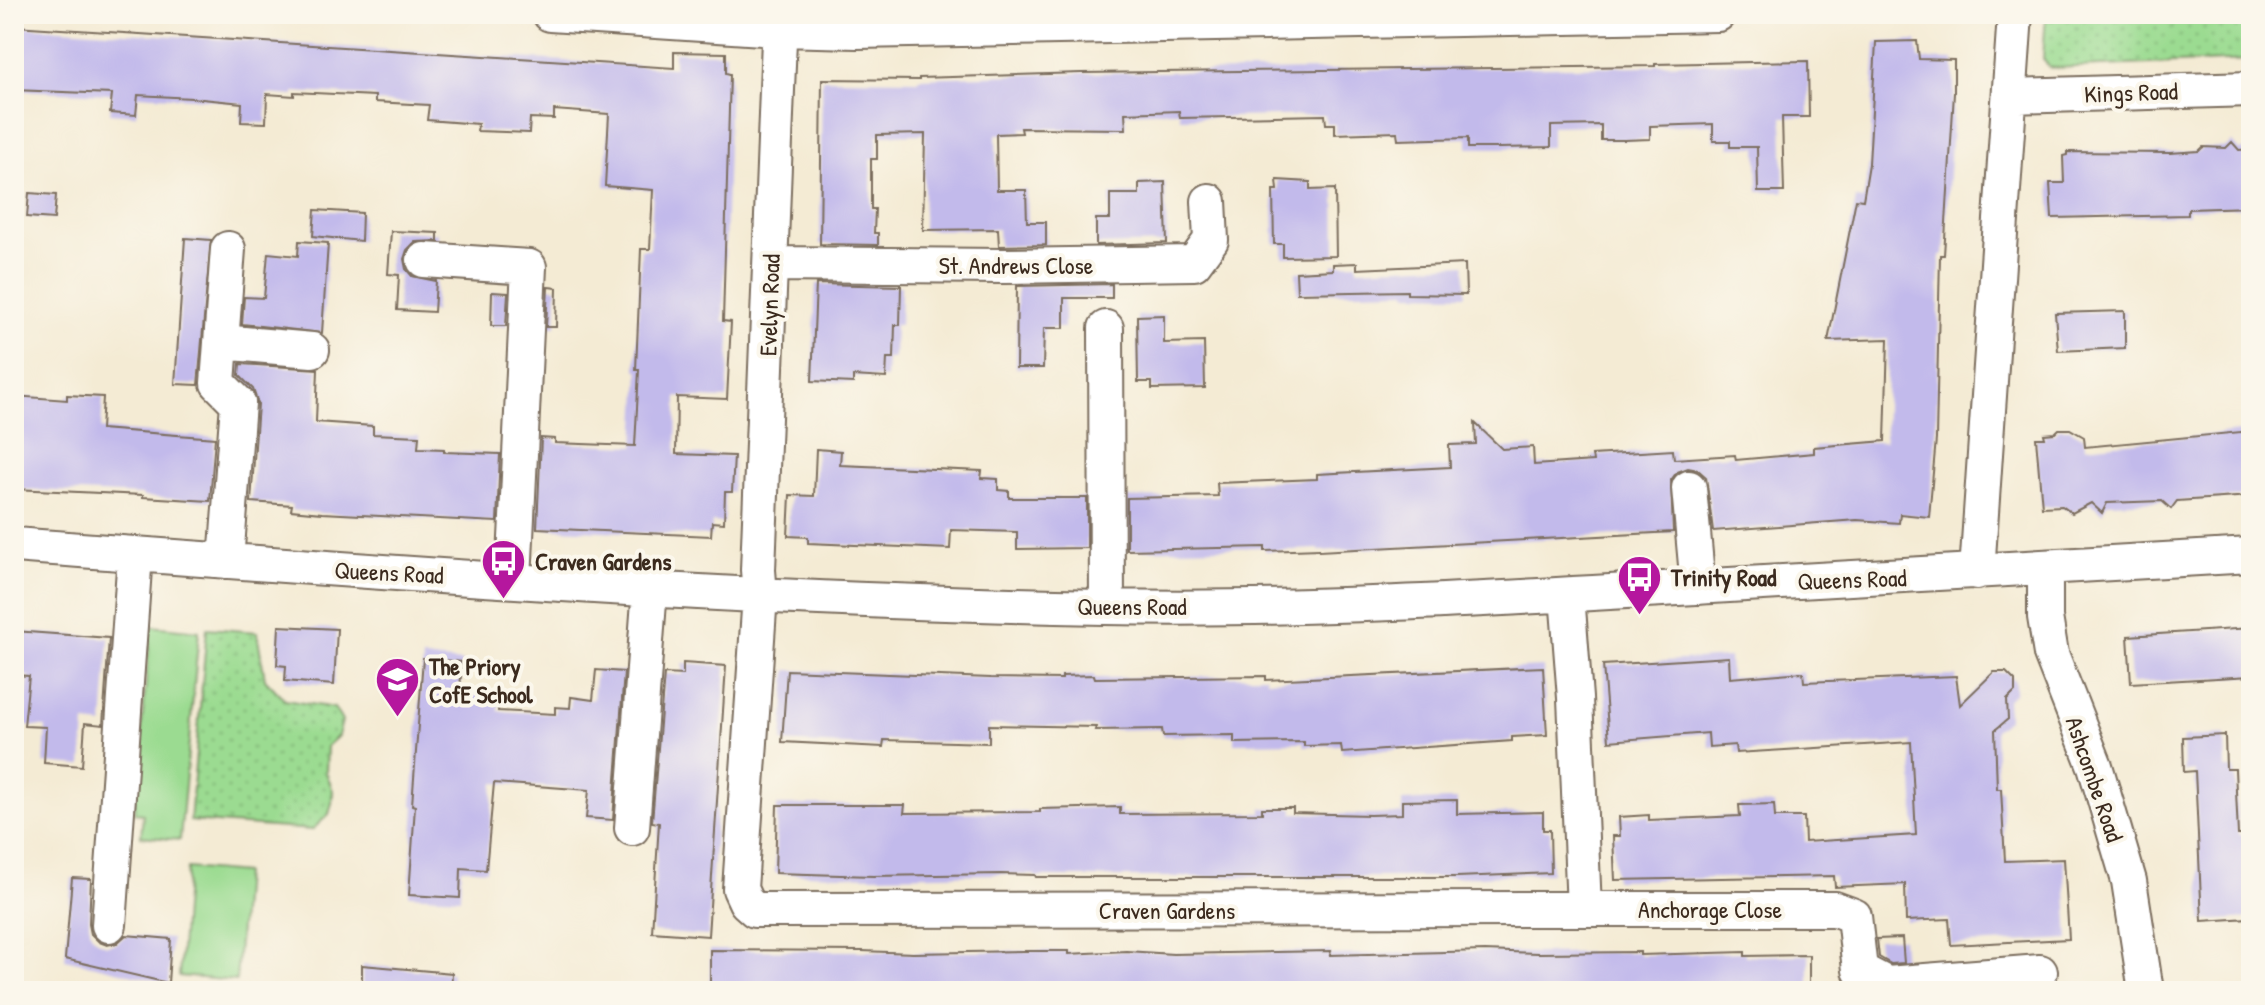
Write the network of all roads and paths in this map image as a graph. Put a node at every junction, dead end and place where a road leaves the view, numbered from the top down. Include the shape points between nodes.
1 (550, 14) edge
2 (1718, 14) edge
3 (2015, 14) edge
4 (780, 22) edge
5 (2251, 89) edge
6 (2011, 96) junction
7 (1209, 201) dead end
8 (228, 249) dead end
9 (424, 260) dead end
10 (771, 264) junction
11 (1106, 328) dead end
12 (221, 342) junction
13 (312, 350) dead end
14 (1689, 488) dead end
15 (14, 545) edge
16 (135, 554) junction
17 (2251, 555) edge
18 (226, 561) junction
19 (2045, 568) junction
20 (1977, 572) junction
21 (514, 580) junction
22 (1698, 587) junction
23 (650, 588) junction
24 (760, 595) junction
25 (1567, 595) junction
26 (1107, 607) junction
27 (632, 828) dead end
28 (1584, 909) junction
29 (109, 925) dead end
30 (2040, 972) dead end
31 (2146, 991) edge

1 - 4 street
2 - 4 street via 887,31
3 - 6 street
4 - 10 street, Evelyn Road
5 - 6 street, Kings Road
6 - 20 street
7 - 10 street, St. Andrews Close via 1211,240 1194,263
8 - 12 street
9 - 21 street via 529,267
10 - 24 street, Evelyn Road
11 - 26 street
12 - 13 street
12 - 18 street via 218,383 238,403
14 - 22 street
15 - 16 street, Queens Road
16 - 18 street, Queens Road
16 - 29 street
17 - 19 street, Queens Road
18 - 21 street, Queens Road
19 - 20 street, Queens Road
19 - 31 street, Ashcombe Road via 2051,654 2105,798 2129,881
20 - 22 street, Queens Road
21 - 23 street, Queens Road
22 - 25 street, Queens Road
23 - 24 street, Queens Road
23 - 27 street
24 - 26 street, Queens Road
24 - 28 street, Craven Gardens via 740,889 755,910
25 - 26 street, Queens Road
25 - 28 street
28 - 30 street, Anchorage Close via 1835,909 1854,916 1860,970 1887,984

